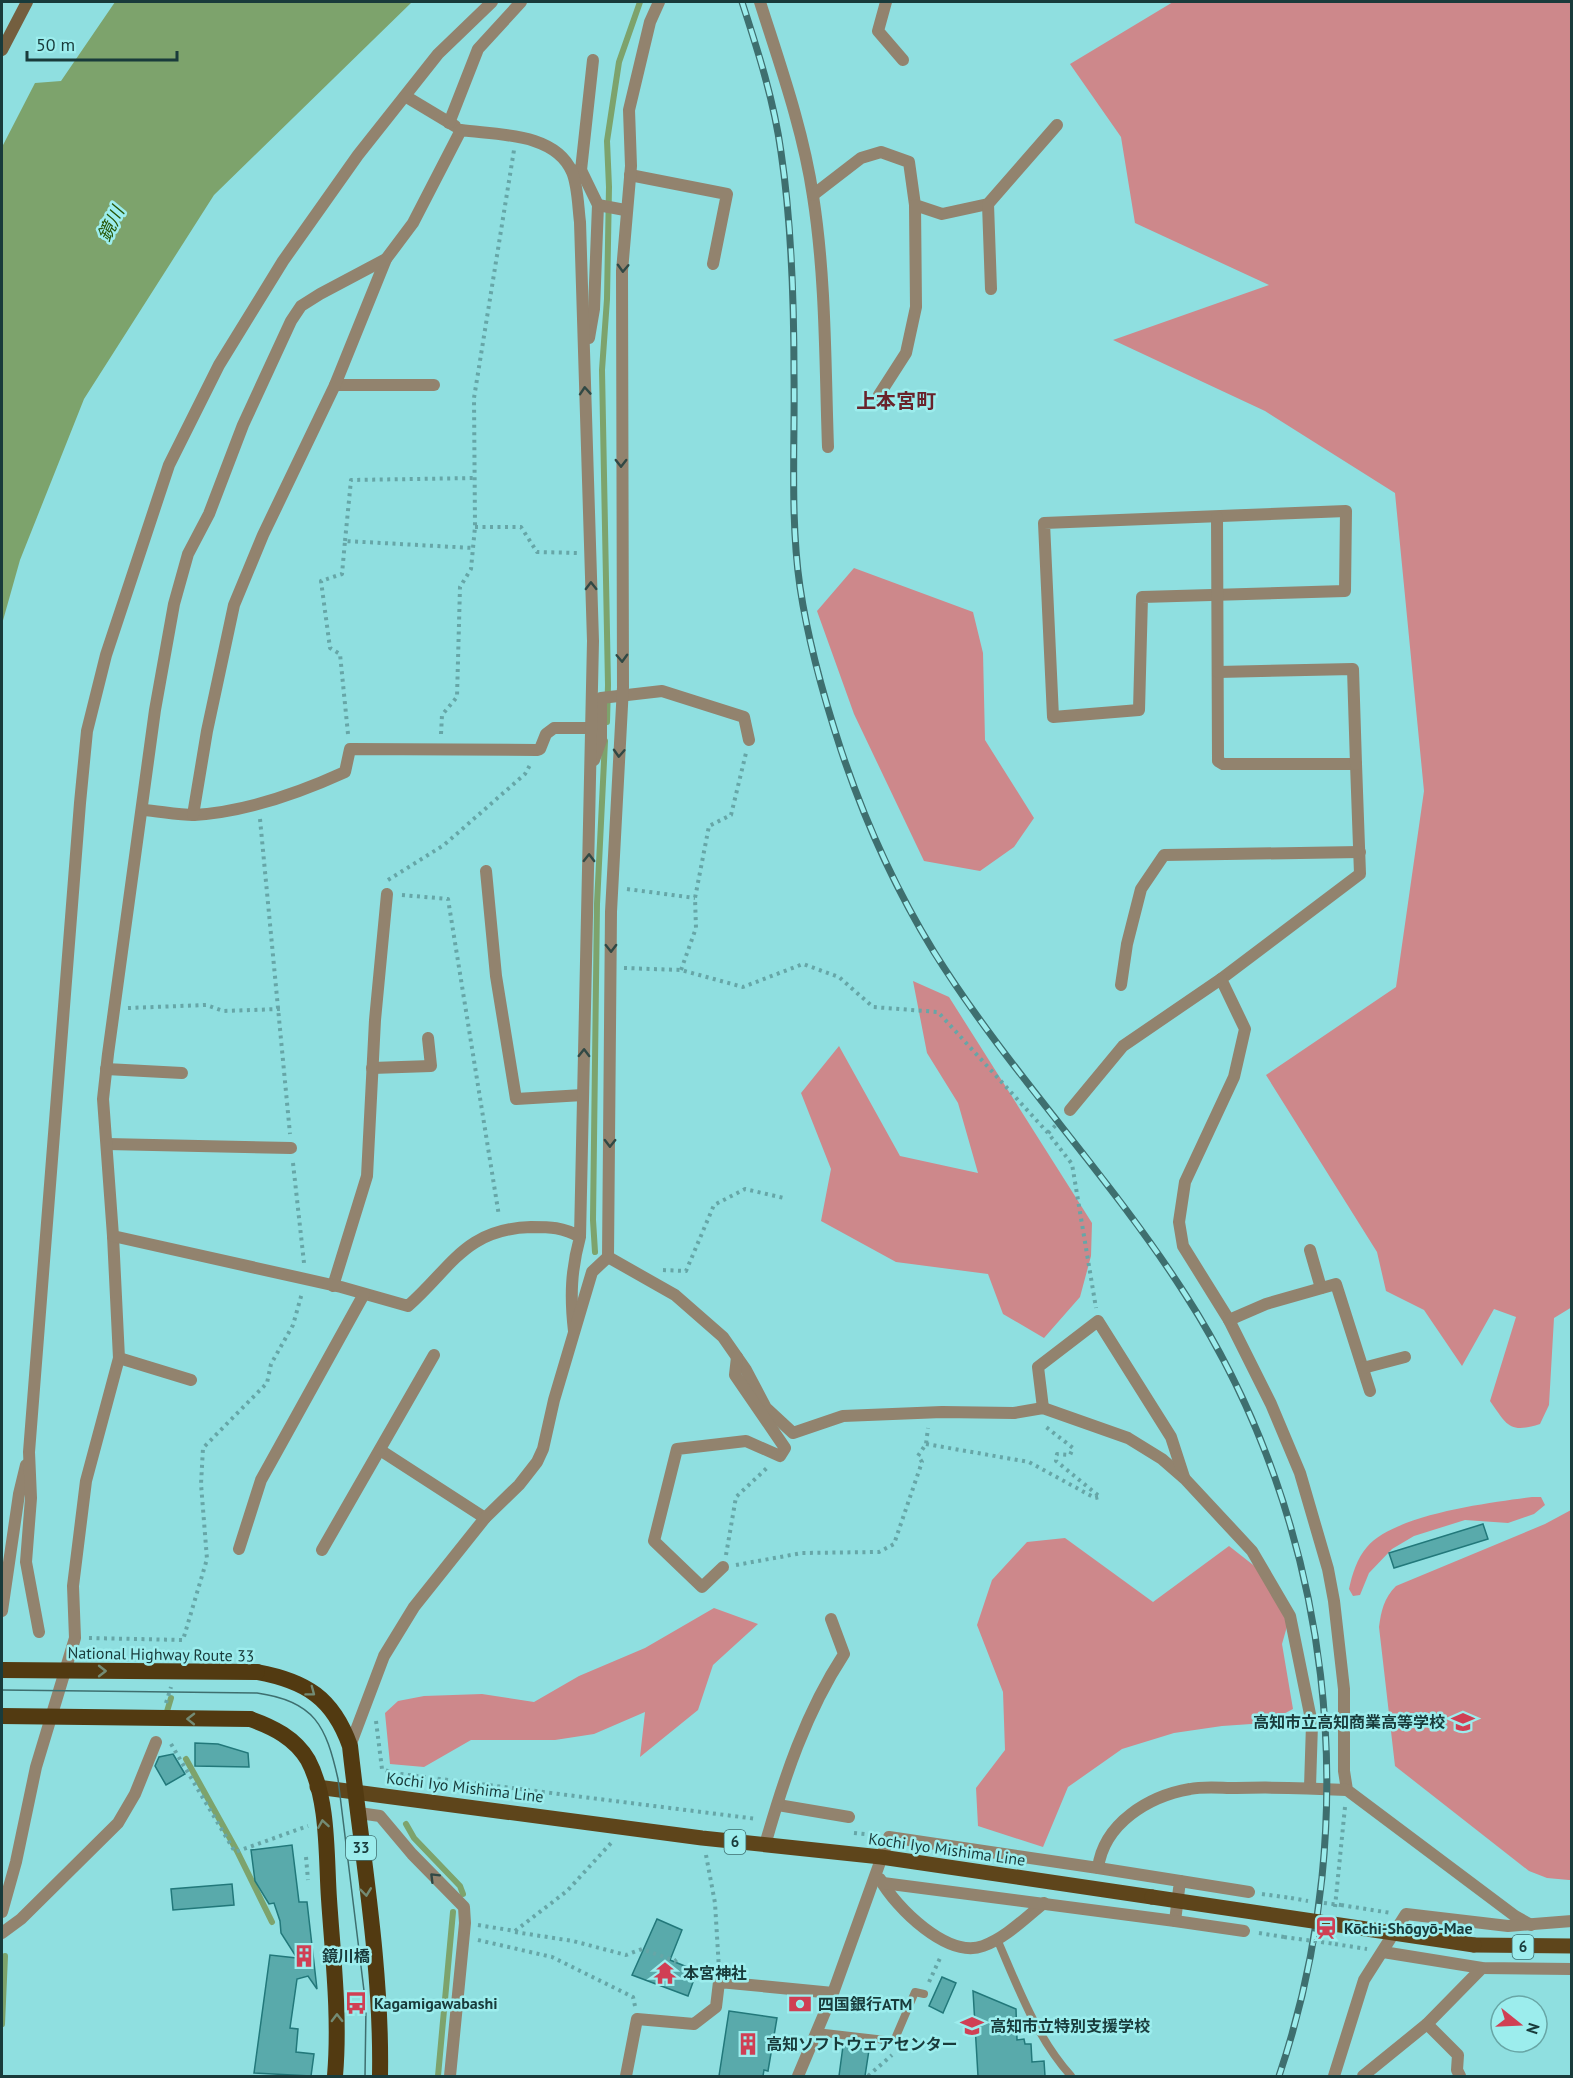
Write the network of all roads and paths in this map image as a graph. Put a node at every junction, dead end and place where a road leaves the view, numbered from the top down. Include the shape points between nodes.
1 (27, 2) edge
2 (492, 2) edge
3 (521, 2) edge
4 (659, 2) edge
5 (760, 2) edge
6 (886, 2) edge
7 (2, 50) edge
8 (593, 60) dead end
9 (903, 60) dead end
10 (405, 96) junction
11 (448, 123) junction
12 (1057, 125) dead end
13 (461, 130) junction
14 (516, 138) junction
15 (577, 171) junction
16 (630, 175) junction
17 (813, 195) junction
18 (988, 204) junction
19 (915, 205) junction
20 (599, 206) junction
21 (624, 209) junction
22 (386, 259) junction
23 (713, 264) dead end
24 (991, 289) dead end
25 (583, 365) junction
26 (335, 385) junction
27 (434, 385) dead end
28 (879, 395) dead end
29 (828, 447) dead end
30 (475, 478) junction
31 (1217, 517) junction
32 (475, 527) junction
33 (345, 541) junction
34 (473, 548) junction
35 (590, 554) junction
36 (1218, 595) junction
37 (1218, 672) junction
38 (611, 697) junction
39 (591, 728) junction
40 (749, 740) joint
41 (350, 749) junction
42 (440, 750) junction
43 (537, 750) junction
44 (1356, 764) junction
45 (590, 773) junction
46 (258, 803) junction
47 (143, 810) junction
48 (193, 815) junction
49 (1360, 852) junction
50 (486, 870) dead end
51 (612, 887) junction
52 (387, 894) junction
53 (695, 898) junction
54 (612, 968) junction
55 (681, 970) junction
56 (1221, 979) junction
57 (1121, 985) dead end
58 (113, 1008) junction
59 (280, 1009) junction
60 (428, 1038) dead end
61 (372, 1068) junction
62 (106, 1069) junction
63 (182, 1073) dead end
64 (583, 1095) junction
65 (1070, 1110) dead end
66 (107, 1144) junction
67 (291, 1148) junction
68 (784, 1198) dead end
69 (501, 1230) junction
70 (112, 1236) junction
71 (580, 1237) junction
72 (1310, 1250) dead end
73 (608, 1257) junction
74 (642, 1274) junction
75 (306, 1281) junction
76 (333, 1286) junction
77 (1321, 1288) junction
78 (364, 1294) junction
79 (1229, 1320) junction
80 (1098, 1321) junction
81 (574, 1331) junction
82 (434, 1355) dead end
83 (736, 1357) junction
84 (1405, 1357) dead end
85 (119, 1358) junction
86 (1363, 1368) junction
87 (191, 1380) dead end
88 (1370, 1391) dead end
89 (1043, 1408) junction
90 (1027, 1411) junction
91 (931, 1412) junction
92 (926, 1444) junction
93 (380, 1450) junction
94 (29, 1452) junction
95 (780, 1456) junction
96 (1185, 1479) junction
97 (485, 1518) junction
98 (238, 1549) dead end
99 (322, 1550) dead end
100 (723, 1567) junction
101 (2, 1611) edge
102 (831, 1620) dead end
103 (39, 1632) dead end
104 (75, 1638) junction
105 (183, 1640) junction
106 (180, 1652) dead end
107 (2, 1670) edge
108 (171, 1685) dead end
109 (366, 1702) junction
110 (165, 1708) dead end
111 (2, 1716) edge
112 (156, 1742) joint
113 (350, 1746) junction
114 (317, 1787) junction
115 (1310, 1787) junction
116 (1347, 1790) junction
117 (355, 1792) junction
118 (778, 1804) junction
119 (359, 1813) junction
120 (849, 1817) dead end
121 (323, 1821) junction
122 (772, 1821) junction
123 (627, 1826) junction
124 (842, 1831) dead end
125 (889, 1837) junction
126 (702, 1838) junction
127 (765, 1845) junction
128 (879, 1864) junction
129 (1098, 1868) junction
130 (1180, 1881) junction
131 (882, 1883) junction
132 (1250, 1892) joint
133 (1291, 1898) dead end
134 (1044, 1903) junction
135 (1341, 1905) dead end
136 (1377, 1911) dead end
137 (2, 1912) edge
138 (1334, 1918) dead end
139 (1572, 1920) edge
140 (1175, 1921) junction
141 (465, 1923) junction
142 (1531, 1925) junction
143 (1244, 1930) joint
144 (515, 1931) junction
145 (2, 1933) edge
146 (463, 1936) junction
147 (997, 1939) junction
148 (1572, 1946) edge
149 (1377, 1951) junction
150 (680, 1957) dead end
151 (1482, 1968) junction
152 (1572, 1969) edge
153 (719, 1982) junction
154 (833, 1993) junction
155 (924, 1994) dead end
156 (637, 2019) junction
157 (1427, 2024) junction
158 (816, 2032) junction
159 (335, 2076) edge
160 (380, 2076) edge
161 (450, 2076) edge
162 (626, 2076) edge
163 (798, 2076) edge
164 (1071, 2076) edge
165 (1334, 2076) edge
166 (1363, 2076) edge
167 (1460, 2076) edge

1 - 7 main road
2 - 10 street via 438,54
3 - 11 street via 478,49
4 - 16 street via 647,32 629,110
5 - 17 street via 799,124
6 - 9 street via 878,31
8 - 15 street
10 - 11 street
10 - 94 street via 283,261 219,365 169,465 106,655 87,731 80,803
11 - 13 street
12 - 18 street
13 - 14 street
13 - 22 street via 413,223
14 - 15 street via 531,139 553,149
14 - 30 path via 474,398
15 - 20 street
15 - 25 street
16 - 21 street
16 - 23 street via 727,194
17 - 19 street via 861,158 881,152 909,162
17 - 29 street via 823,288
18 - 19 street via 942,214
18 - 24 street
19 - 28 street via 916,308 906,353
20 - 21 street
20 - 25 street via 594,309
21 -> 38 street
22 - 26 street
22 - 47 street via 301,306 243,425 209,514 188,554 174,604 155,710
35 -> 25 street
26 - 27 street
26 - 48 street via 234,605
30 - 32 path
30 - 33 path via 351,480
31 - 36 street
31 - 36 street via 1346,511 1345,591
31 - 36 street via 1044,523 1053,717 1139,710 1142,597
32 - 34 path
32 - 35 path via 521,527 537,552
33 - 34 path
33 - 41 path via 342,574 321,581 330,648 340,654
34 - 42 path via 471,569 460,587 457,698 442,715
39 -> 35 street
36 - 37 street
37 - 44 street via 1218,761
37 - 44 street via 1353,669
38 - 40 street via 662,691 744,717
38 - 45 street
38 -> 51 street
39 - 43 street via 554,728
39 - 45 street
40 - 53 path via 731,815 710,826
41 - 42 street
41 - 46 street via 345,772 312,787
42 - 43 street
43 - 52 path via 525,774 444,845 385,881
44 - 49 street
64 -> 45 street
46 - 48 street
46 - 59 path
47 - 48 street
47 - 58 street
49 - 56 street via 1360,874
49 - 57 street via 1164,855 1141,889 1126,944
50 - 64 street via 496,976 516,1099
51 - 53 path
51 -> 54 street
52 - 61 street
52 - 69 path via 448,899
53 - 55 path via 696,928
54 - 55 path
54 -> 73 street
55 - 80 path via 743,987 803,964 839,977 873,1007 938,1012 1072,1164
56 - 65 street via 1123,1046
56 - 79 street via 1245,1029 1234,1077 1185,1182 1179,1222 1184,1246
58 - 59 path via 206,1005 223,1011
58 - 62 street
59 - 67 path
60 - 61 street via 431,1066
61 - 76 street via 367,1176
62 - 63 street
62 - 66 street
64 - 71 street
66 - 67 street
66 - 70 street
67 - 75 path
68 - 74 path via 745,1189 726,1198 714,1205 686,1271 666,1269
69 - 71 street via 559,1227
69 - 78 street via 469,1244 408,1306
70 - 75 street
70 - 85 street
71 - 81 street via 572,1267
72 - 77 street
73 - 74 street
73 - 81 street via 592,1272
74 - 83 street via 675,1295 723,1337
75 - 76 street
75 - 105 path via 293,1325 271,1364 267,1383 203,1448 201,1484 207,1559
76 - 78 street
77 - 79 street
77 - 86 street via 1336,1284
78 - 98 street via 261,1480
79 - 116 street via 1300,1473 1328,1569 1344,1689
80 - 89 street via 1038,1367
80 - 96 street via 1171,1437
81 - 97 street via 537,1462
82 - 93 street
83 - 91 street via 766,1408 794,1433 843,1416
83 - 95 street via 735,1375 785,1448
84 - 86 street
85 - 87 street
85 - 104 street via 86,1481 73,1586
86 - 88 street
89 - 90 street
89 - 96 street via 1128,1438
90 - 91 street
90 - 92 path via 1073,1448 1070,1455 1057,1454 1056,1461 1100,1497 1095,1498 1029,1462
91 - 92 path
92 - 100 path via 918,1456 922,1462 894,1544 879,1552 801,1553
93 - 97 street
93 - 99 street
94 - 101 street
94 - 103 street via 31,1498 26,1562
95 - 100 path via 736,1497
95 - 100 street via 746,1441 677,1449 654,1540 702,1587
96 - 115 street via 1252,1551 1290,1616 1312,1724
97 - 109 street via 414,1607 384,1656
102 - 118 street via 844,1654 804,1729
104 - 105 path
104 - 137 street via 36,1767
105 - 106 path
107 -> 113 highway, National Highway Route 33 / 33, bridge via 257,1672 284,1677 325,1702 342,1724
108 - 110 path
109 - 113 street
109 - 122 path via 378,1707 382,1769 393,1773
114 -> 111 highway, 33, bridge via 308,1761 294,1743 270,1726 250,1719
112 - 121 path via 171,1744 235,1852
112 - 145 street via 135,1794 118,1823
113 - 117 highway, National Highway Route 33 / 33
114 - 117 main road, Kochi Iyo Mishima Line / 6
114 - 121 highway, 33
115 - 116 street
115 - 129 street via 1191,1788 1153,1799 1131,1813 1115,1831
116 - 138 path
116 - 142 street
117 - 119 highway, National Highway Route 33 / 33
117 - 123 main road, Kochi Iyo Mishima Line / 6
118 - 120 street
118 - 122 street
141 -> 119 street via 464,1907 380,1816
119 -> 160 highway, National Highway Route 33 / 33 via 379,2013
159 -> 121 highway, 33 via 336,1990
122 - 127 street
123 - 126 main road, Kochi Iyo Mishima Line / 6
123 - 144 path via 567,1891
124 - 125 path
125 - 128 street
125 - 129 street
126 - 127 main road, Kochi Iyo Mishima Line / 6
126 - 153 path via 715,1903
127 - 128 main road, Kochi Iyo Mishima Line / 6
128 - 131 street
128 - 148 main road, Kochi Iyo Mishima Line / 6, bridge via 1152,1897 1474,1945
128 - 154 street
129 - 130 street
130 - 132 street
130 - 140 street
131 - 134 street
131 - 147 street via 923,1926 949,1944 964,1949
132 - 133 path
134 - 140 street
134 - 147 street
135 - 136 path
139 - 142 street
140 - 143 street
141 - 144 path
141 - 146 street
142 - 149 street via 1508,1926 1406,1914
143 - 149 path, bridge
144 - 150 path via 626,1955 642,1950 675,1961
146 - 156 path via 552,1957 633,1996
146 - 161 street
147 - 164 lane via 1036,2027 1053,2056
149 - 151 street
149 - 165 street
151 - 152 street
151 - 157 street
153 - 154 street
153 - 156 street via 716,2007 694,2024
154 - 158 street
155 - 158 lane via 915,1992 894,2041
156 - 162 street
157 - 166 street
157 - 167 street via 1458,2055
158 - 163 street

